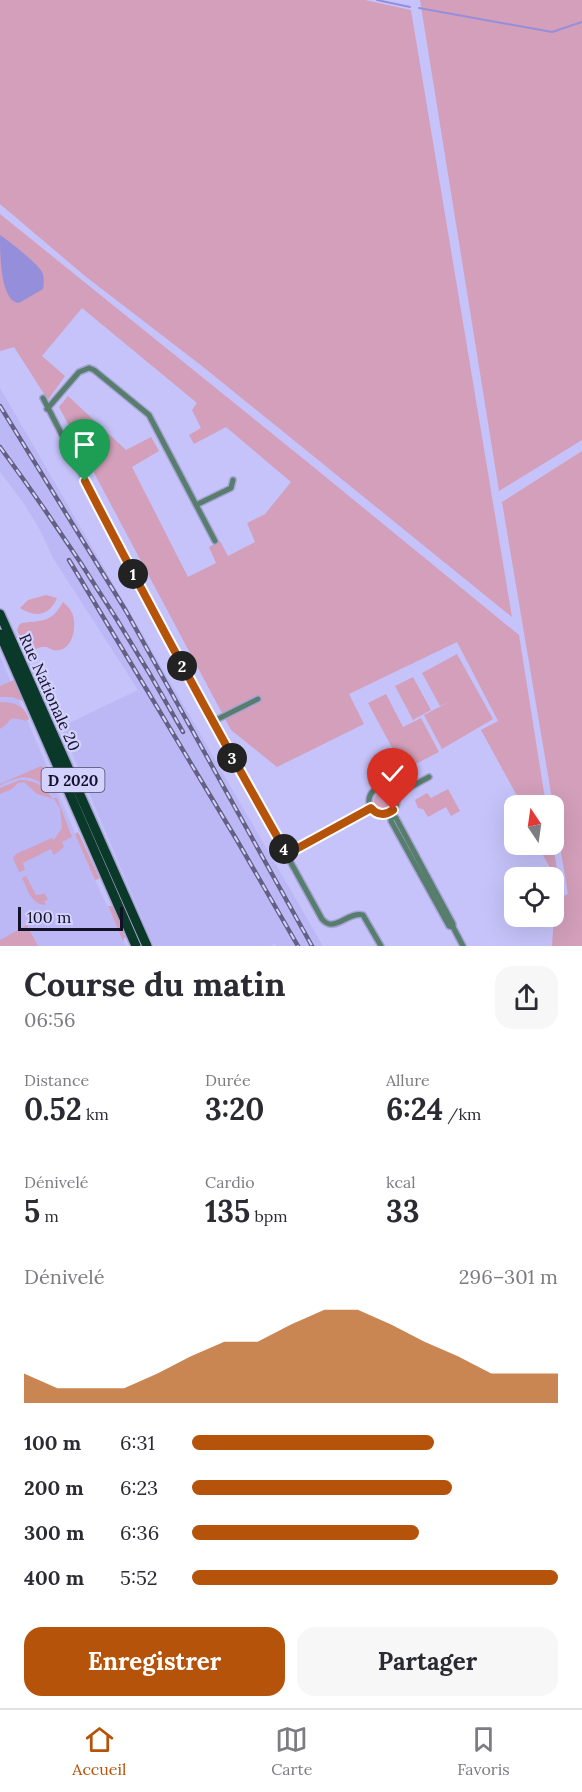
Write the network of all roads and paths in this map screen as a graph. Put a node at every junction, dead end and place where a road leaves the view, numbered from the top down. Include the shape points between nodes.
1 (43, 398) dead end
2 (48, 409) junction
3 (233, 480) dead end
4 (196, 505) junction
5 (215, 541) dead end
6 (0, 614) edge
7 (0, 633) edge
8 (258, 699) dead end
9 (212, 722) junction
10 (429, 777) dead end
11 (396, 795) junction
12 (371, 808) junction
13 (391, 814) junction
14 (287, 854) junction
15 (136, 946) edge
16 (147, 946) edge
17 (381, 946) edge
18 (463, 946) edge

1 - 2 street
2 - 4 street via 79,372 94,370 149,415
2 - 9 street
3 - 4 street via 231,488
4 - 5 street
6 - 16 main road, Rue Nationale 20 / D 2020
7 - 15 main road, Rue Nationale 20 / D 2020
8 - 9 street
9 - 14 street
10 - 11 street
11 - 12 street via 391,789 378,788 371,793
11 - 13 street
12 - 13 street
12 - 14 street
13 - 18 street
14 - 17 street via 324,922 333,925 354,914 363,915

